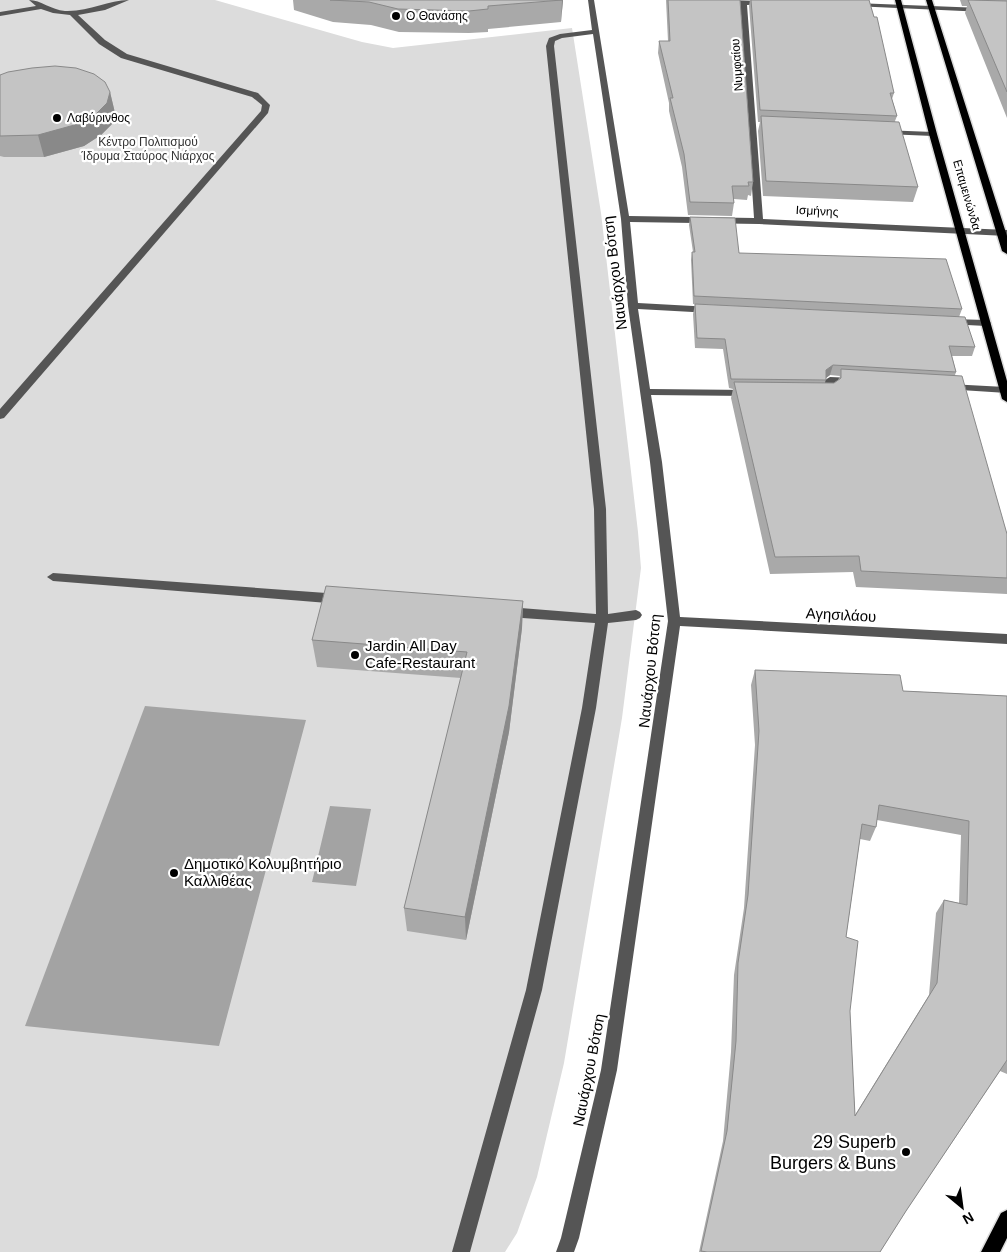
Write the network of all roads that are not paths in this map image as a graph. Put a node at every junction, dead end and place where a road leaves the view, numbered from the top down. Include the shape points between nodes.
1 (32, 0) edge
2 (126, 0) edge
3 (590, 0) edge
4 (714, 1) edge
5 (743, 2) junction
6 (773, 3) edge
7 (899, 3) edge
8 (931, 4) edge
9 (851, 5) edge
10 (40, 7) junction
11 (1007, 11) edge
12 (71, 12) junction
13 (0, 14) edge
14 (595, 32) junction
15 (753, 126) junction
16 (762, 126) edge
17 (876, 132) edge
18 (933, 134) junction
19 (625, 219) junction
20 (759, 221) junction
21 (960, 230) junction
22 (1004, 233) edge
23 (1007, 251) edge
24 (633, 306) junction
25 (719, 310) edge
26 (944, 321) edge
27 (986, 323) junction
28 (867, 382) edge
29 (942, 387) edge
30 (647, 392) junction
31 (761, 394) edge
32 (810, 394) edge
33 (1006, 395) edge
34 (0, 416) edge
35 (53, 577) dead end
36 (357, 600) edge
37 (494, 611) edge
38 (636, 615) dead end
39 (602, 619) junction
40 (674, 621) junction
41 (1007, 639) edge
42 (1007, 1219) edge
43 (461, 1252) edge
44 (565, 1252) edge
45 (990, 1252) edge

1 - 10 street
2 - 12 street via 92,12
3 - 14 street, Ναυάρχου Βότση
4 - 5 street
5 - 6 street
5 - 15 street, Νυμφαίου
7 - 8 street
7 - 9 street
7 - 18 main road, Επαμεινώνδα
8 - 11 street
8 - 22 main road, Επαμεινώνδα
10 - 12 street
10 - 13 street
12 - 34 street via 102,42 124,56 255,95 266,105 260,118
14 - 19 street, Ναυάρχου Βότση
14 - 39 street via 552,40 550,46 600,508
15 - 16 street
15 - 20 street, Νυμφαίου
17 - 18 street
18 - 21 main road, Επαμεινώνδα
19 - 20 street, Ισμήνης
19 - 24 street, Ναυάρχου Βότση
20 - 21 street, Ισμήνης
21 - 22 street, Ισμήνης
21 - 27 main road, Επαμεινώνδα
22 - 23 main road, Επαμεινώνδα
24 - 25 street
24 - 30 street, Ναυάρχου Βότση
26 - 27 street
27 - 33 main road, Επαμεινώνδα
28 - 32 street via 830,380 830,394
29 - 33 street
30 - 31 street
30 - 40 street, Ναυάρχου Βότση
35 - 36 street
37 - 39 street
38 - 39 street
39 - 43 street via 589,708 534,990
40 - 41 street, Αγησιλάου
40 - 44 street, Ναυάρχου Βότση via 609,1070
42 - 45 main road

